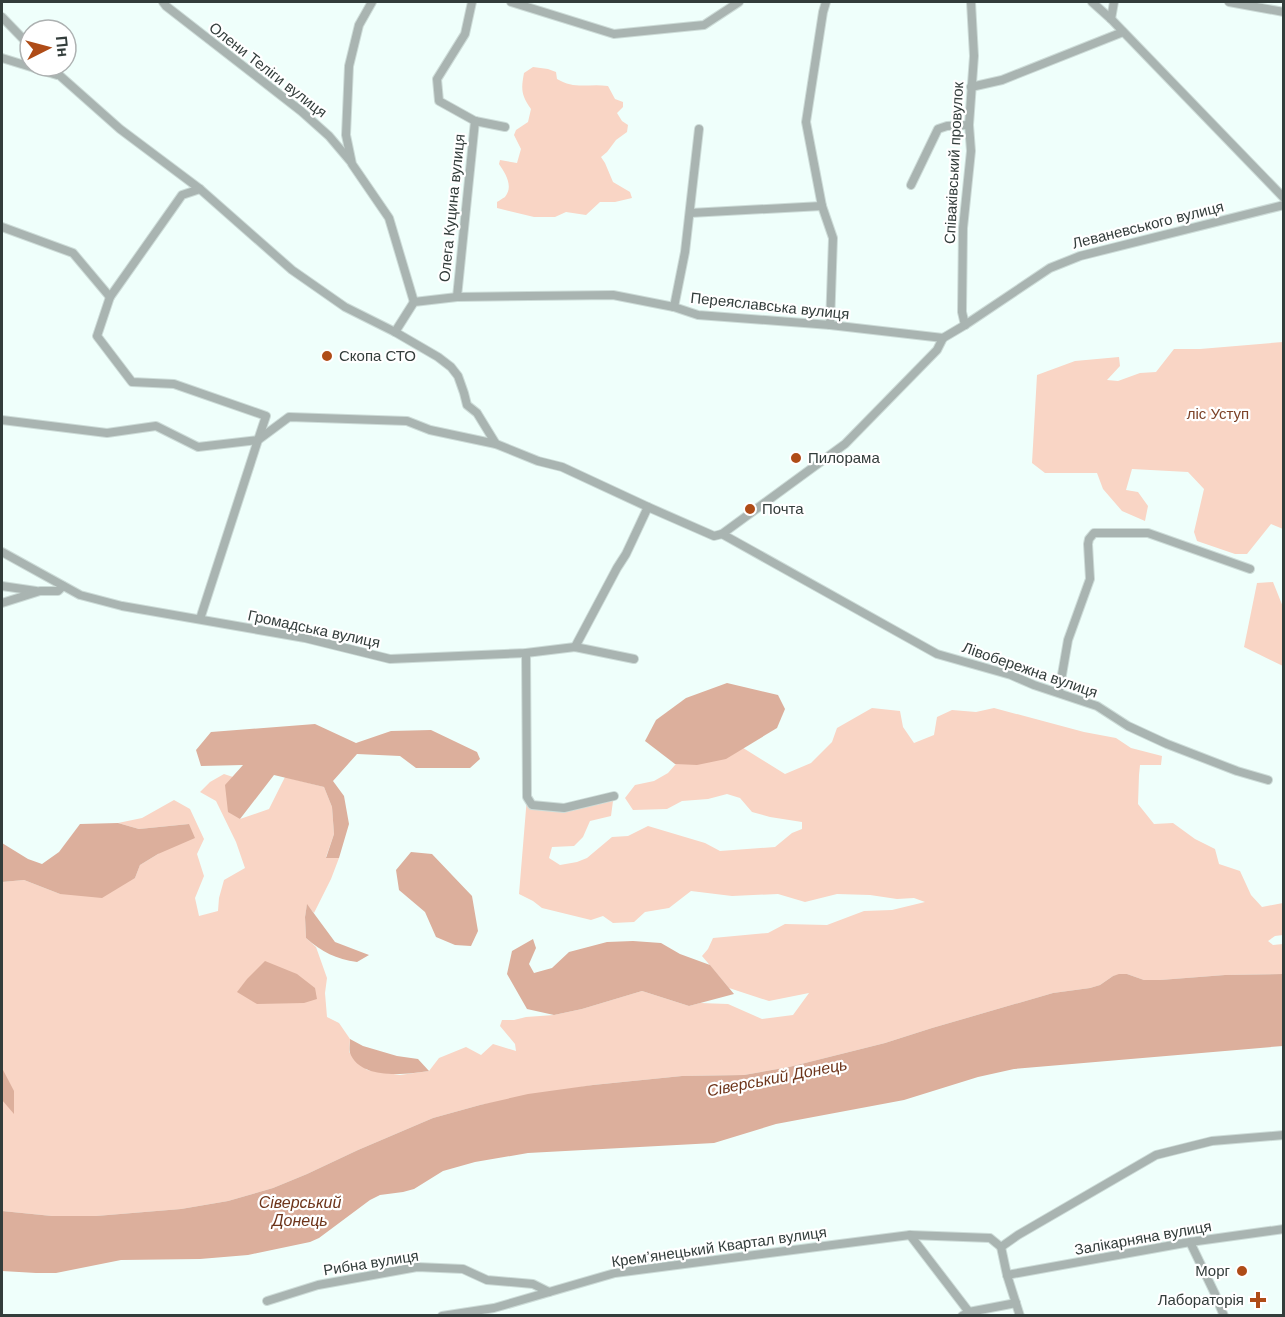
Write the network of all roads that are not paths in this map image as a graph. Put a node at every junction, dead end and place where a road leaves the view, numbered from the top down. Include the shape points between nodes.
1 (163, 2) edge
2 (372, 2) edge
3 (472, 2) edge
4 (511, 2) edge
5 (739, 2) edge
6 (826, 2) edge
7 (971, 2) edge
8 (1092, 2) edge
9 (1114, 2) edge
10 (1228, 2) edge
11 (1284, 12) edge
12 (2, 17) edge
13 (1111, 19) junction
14 (1123, 32) junction
15 (18, 34) edge
16 (2, 58) edge
17 (18, 63) edge
18 (61, 78) edge
19 (971, 87) junction
20 (475, 121) junction
21 (969, 125) junction
22 (505, 127) dead end
23 (699, 129) dead end
24 (352, 164) junction
25 (911, 185) dead end
26 (200, 189) junction
27 (1280, 189) edge
28 (1284, 198) edge
29 (1284, 205) edge
30 (822, 206) junction
31 (690, 213) junction
32 (2, 227) edge
33 (110, 297) junction
34 (457, 297) junction
35 (414, 302) junction
36 (674, 307) junction
37 (830, 325) junction
38 (965, 325) junction
39 (395, 332) junction
40 (943, 338) junction
41 (2, 420) edge
42 (258, 440) junction
43 (496, 444) junction
44 (648, 507) junction
45 (722, 534) junction
46 (2, 552) edge
47 (1250, 569) dead end
48 (2, 586) edge
49 (63, 586) junction
50 (40, 591) junction
51 (2, 603) edge
52 (201, 620) junction
53 (575, 647) junction
54 (526, 653) junction
55 (634, 659) dead end
56 (1059, 692) junction
57 (1268, 780) dead end
58 (614, 796) dead end
59 (1284, 1135) edge
60 (1284, 1229) edge
61 (910, 1235) junction
62 (1190, 1242) junction
63 (1001, 1247) junction
64 (1007, 1275) junction
65 (549, 1292) junction
66 (267, 1301) dead end
67 (1016, 1303) junction
68 (965, 1314) edge
69 (442, 1316) edge
70 (1020, 1316) edge
71 (1224, 1316) edge

1 - 24 street, Олени Теліги вулиця via 301,111 330,136
2 - 24 street, Олени Теліги вулиця via 359,25 349,66 346,135
3 - 20 street, Олега Куцина вулиця via 465,34 437,79 439,101
4 - 5 street via 614,34 704,25
6 - 30 street via 806,122
7 - 19 street, Співаківський провулок
8 - 13 street
9 - 13 street
10 - 11 street
12 - 15 street
13 - 14 street
14 - 19 street via 1002,80
14 - 27 street
16 - 17 street
18 - 26 street via 120,129
19 - 21 street, Співаківський провулок
20 - 22 street, Олега Куцина вулиця
20 - 34 street, Олега Куцина вулиця
21 - 25 street via 938,129
21 - 38 street, Співаківський провулок via 971,151 963,228
23 - 31 street
24 - 35 street, Олени Теліги вулиця via 389,218
26 - 33 street via 182,195
26 - 39 street via 292,270 345,307
27 - 28 street
29 - 38 street, Леваневського вулиця via 1072,258 1050,268
30 - 31 street
30 - 37 street via 833,238
31 - 36 street
32 - 33 street via 73,253
33 - 42 street via 97,336 132,382 174,384 267,416
34 - 35 street, Переяславська вулиця
34 - 36 street, Переяславська вулиця via 613,295
35 - 39 street
36 - 37 street, Переяславська вулиця via 698,315
37 - 40 street, Переяславська вулиця
38 - 40 street, Леваневського вулиця
39 - 43 street via 451,367 467,405 477,413
40 - 45 street, Леваневського вулиця via 937,350 845,444
41 - 42 street via 107,433 156,426 198,447
42 - 43 street, Лівобережна вулиця via 289,417 407,421
42 - 52 street
43 - 44 street, Лівобережна вулиця via 562,467
44 - 45 street, Лівобережна вулиця via 714,536
44 - 53 street
45 - 56 street, Лівобережна вулиця via 937,654
46 - 49 street, Громадська вулиця
47 - 56 street via 1148,533 1094,533 1089,538 1090,579 1068,640
48 - 50 street
49 - 50 street via 58,591
49 - 52 street, Громадська вулиця via 80,595 122,606
50 - 51 street
52 - 54 street, Громадська вулиця via 305,638 390,659
53 - 54 street, Громадська вулиця
53 - 55 street, Громадська вулиця
54 - 58 street via 527,797 532,805 564,808
56 - 57 street, Лівобережна вулиця via 1096,706 1167,744
59 - 63 street via 1212,1141 1155,1155
60 - 62 street, Залікарняна вулиця
61 - 63 street, Крем’янецький Квартал вулиця via 990,1238
61 - 65 street, Крем’янецький Квартал вулиця via 615,1274
61 - 68 street
62 - 64 street, Залікарняна вулиця
62 - 71 street
63 - 64 street
64 - 67 street
65 - 66 street, Рибна вулиця via 532,1284 487,1280 463,1269 417,1267 318,1285
65 - 69 street, Крем’янецький Квартал вулиця via 494,1308
67 - 68 street
67 - 70 street

